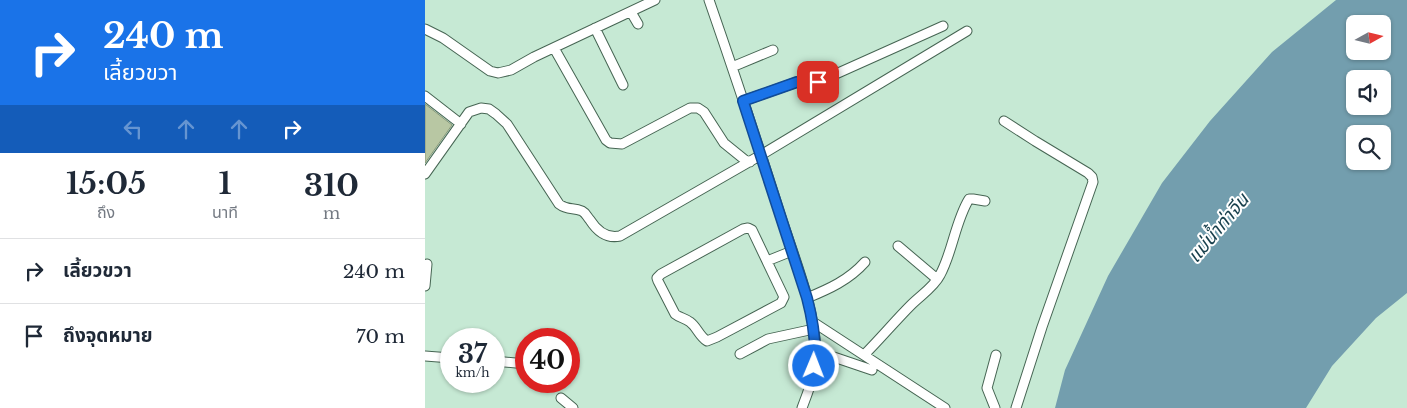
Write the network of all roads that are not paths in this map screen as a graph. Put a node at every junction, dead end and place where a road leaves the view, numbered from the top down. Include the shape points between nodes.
1 (655, 0) edge
2 (709, 0) edge
3 (631, 12) junction
4 (638, 24) dead end
5 (943, 26) dead end
6 (595, 28) junction
7 (425, 29) edge
8 (967, 31) dead end
9 (554, 48) junction
10 (773, 50) dead end
11 (732, 67) junction
12 (623, 85) dead end
13 (425, 96) edge
14 (743, 101) junction
15 (1004, 121) dead end
16 (461, 124) junction
17 (761, 155) junction
18 (750, 162) junction
19 (425, 174) edge
20 (985, 201) dead end
21 (898, 246) dead end
22 (792, 251) junction
23 (767, 261) junction
24 (865, 262) dead end
25 (427, 264) dead end
26 (937, 279) junction
27 (425, 286) edge
28 (807, 298) junction
29 (813, 326) junction
30 (816, 351) junction
31 (740, 354) dead end
32 (997, 355) dead end
33 (425, 356) edge
34 (864, 356) junction
35 (440, 357) edge
36 (872, 370) dead end
37 (561, 398) dead end
38 (573, 408) edge
39 (802, 408) edge
40 (945, 408) edge
41 (995, 408) edge
42 (1017, 408) edge

1 - 3 street
2 - 11 street
3 - 4 street
3 - 6 street
5 - 14 street via 818,82 797,82
6 - 9 street
6 - 12 street
7 - 9 street via 497,73 511,70
8 - 17 street
9 - 18 street via 610,143 622,144 690,108 698,108 724,143
10 - 11 street
11 - 14 street
13 - 16 street
14 - 17 street
15 - 42 street via 1088,173 1093,182
16 - 18 street via 469,112 476,109 489,109 496,114 507,124 559,204 582,211 597,230 614,238
16 - 19 street
17 - 18 street
17 - 22 street
20 - 26 street via 973,199 967,202
21 - 26 street
22 - 23 street
22 - 28 street
23 - 23 street via 783,294 781,303 707,341 688,320 677,316 657,280 661,274 746,228 751,229
24 - 28 street via 837,285
25 - 27 street
26 - 34 street
28 - 29 street
29 - 30 street
29 - 31 street via 768,339
29 - 34 street
30 - 36 street
30 - 39 street via 811,385
32 - 41 street via 987,388
33 - 35 street
34 - 40 street
37 - 38 street

